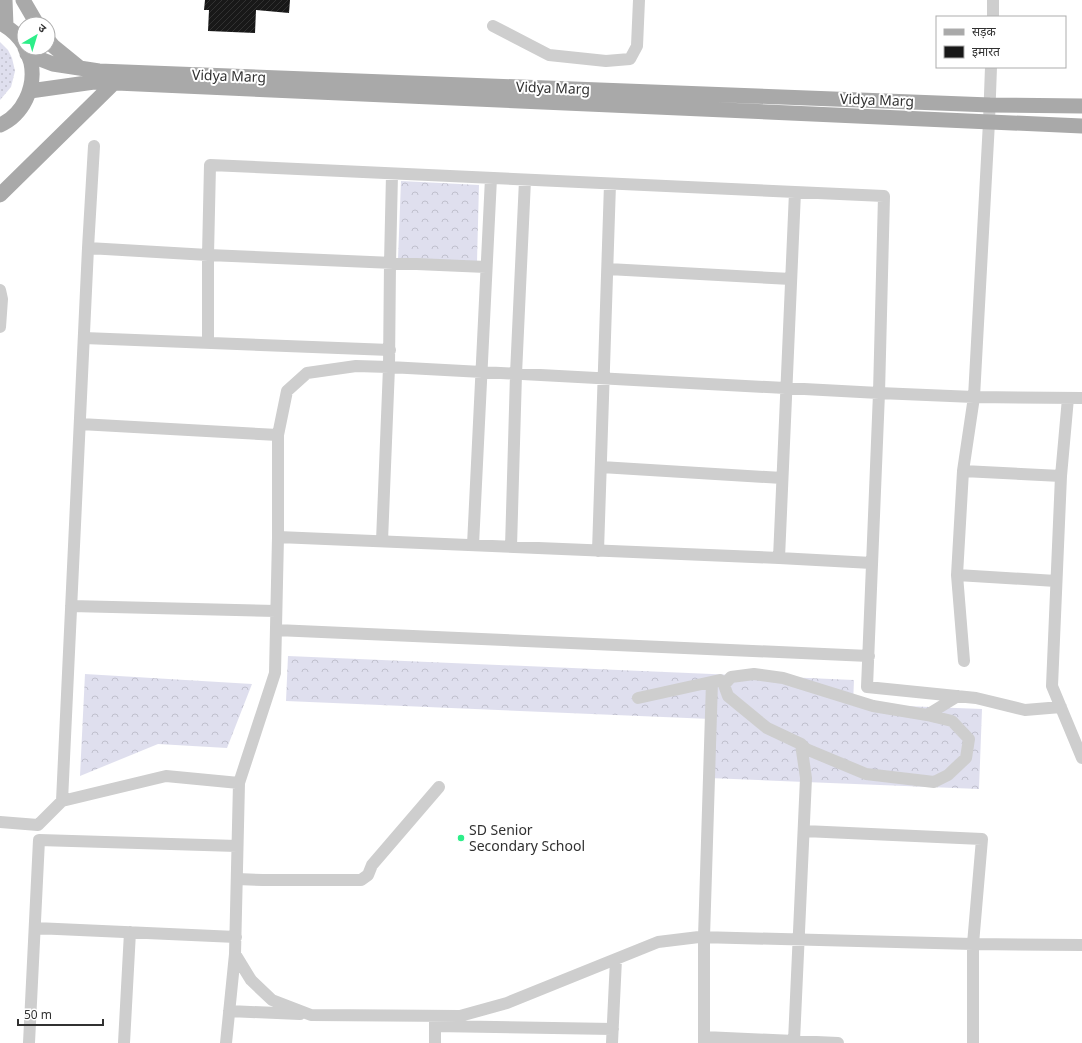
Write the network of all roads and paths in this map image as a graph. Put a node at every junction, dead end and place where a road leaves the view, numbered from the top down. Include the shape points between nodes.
1 (5, 0) edge
2 (23, 0) edge
3 (639, 0) edge
4 (993, 0) edge
5 (32, 16) edge
6 (993, 16) edge
7 (3, 24) edge
8 (493, 26) dead end
9 (16, 35) edge
10 (56, 48) edge
11 (28, 56) edge
12 (38, 56) edge
13 (81, 68) junction
14 (991, 68) edge
15 (114, 83) junction
16 (30, 91) junction
17 (990, 105) junction
18 (1082, 106) edge
19 (989, 122) junction
20 (0, 125) edge
21 (1082, 126) edge
22 (94, 146) dead end
23 (392, 174) junction
24 (491, 178) junction
25 (526, 180) junction
26 (610, 184) junction
27 (795, 192) junction
28 (0, 195) edge
29 (88, 248) junction
30 (208, 255) junction
31 (390, 263) junction
32 (486, 267) junction
33 (608, 269) junction
34 (791, 279) junction
35 (0, 290) edge
36 (0, 326) edge
37 (84, 338) junction
38 (208, 343) junction
39 (390, 350) junction
40 (389, 367) junction
41 (481, 372) junction
42 (516, 374) junction
43 (604, 379) junction
44 (786, 388) junction
45 (879, 393) junction
46 (974, 397) junction
47 (1068, 398) junction
48 (1082, 398) edge
49 (80, 424) junction
50 (278, 435) junction
51 (600, 467) junction
52 (963, 472) junction
53 (1061, 476) junction
54 (782, 478) junction
55 (278, 537) junction
56 (382, 541) junction
57 (473, 545) junction
58 (511, 547) junction
59 (598, 551) junction
60 (779, 558) junction
61 (872, 563) junction
62 (957, 576) junction
63 (1056, 581) junction
64 (72, 606) junction
65 (276, 611) junction
66 (276, 630) junction
67 (869, 656) junction
68 (964, 661) dead end
69 (731, 677) junction
70 (712, 682) junction
71 (958, 696) junction
72 (638, 698) dead end
73 (1061, 707) junction
74 (927, 715) junction
75 (800, 744) junction
76 (1082, 758) edge
77 (239, 783) junction
78 (439, 787) dead end
79 (62, 801) junction
80 (0, 822) edge
81 (38, 825) junction
82 (804, 831) junction
83 (39, 840) junction
84 (238, 846) junction
85 (237, 879) junction
86 (35, 928) junction
87 (130, 932) junction
88 (236, 937) junction
89 (704, 937) junction
90 (798, 940) junction
91 (973, 944) junction
92 (1082, 945) edge
93 (235, 954) junction
94 (616, 959) junction
95 (229, 1011) junction
96 (311, 1015) junction
97 (435, 1021) junction
98 (613, 1029) junction
99 (704, 1040) edge
100 (794, 1041) junction
101 (29, 1043) edge
102 (124, 1043) edge
103 (226, 1043) edge
104 (435, 1043) edge
105 (612, 1043) edge
106 (838, 1043) edge
107 (973, 1043) edge

1 - 7 main road
2 - 5 main road
3 - 8 street via 637,46 630,59 606,60 549,55
4 - 6 street
7 - 9 main road
10 - 13 main road
11 - 16 main road via 32,71
12 - 13 main road, Vidya Marg via 53,64
13 - 17 main road, Vidya Marg via 99,71
14 - 17 street
15 - 16 main road, Vidya Marg via 94,82
15 - 19 main road, Vidya Marg
15 - 28 main road
16 - 20 main road via 15,115
17 - 18 main road, Vidya Marg
17 - 19 street
19 - 21 main road, Vidya Marg
19 - 46 street
22 - 29 street
23 - 24 street
23 - 30 street via 210,165
23 - 31 street
24 - 25 street
24 - 32 street
25 - 26 street
25 - 42 street
26 - 27 street
26 - 33 street
27 - 34 street
27 - 45 street via 884,196
29 - 30 street
29 - 37 street
30 - 31 street
30 - 38 street
31 - 32 street
31 - 39 street
32 - 41 street
33 - 34 street
33 - 43 street
34 - 44 street
35 - 36 street
37 - 38 street
37 - 49 street
38 - 39 street
39 - 40 street
40 - 41 street
40 - 50 street via 356,366 307,373 287,391
40 - 56 street
41 - 42 street
41 - 57 street
42 - 43 street
42 - 58 street
43 - 44 street
43 - 51 street
44 - 45 street
44 - 54 street
45 - 46 street
45 - 61 street
46 - 47 street
46 - 52 street
47 - 48 street
47 - 53 street
49 - 50 street
49 - 64 street
50 - 55 street
51 - 54 street
51 - 59 street
52 - 53 street
52 - 62 street
53 - 63 street
54 - 60 street
55 - 56 street
55 - 65 street
56 - 57 street
57 - 58 street
58 - 59 street
59 - 60 street
60 - 61 street
61 - 67 street
62 - 63 street
62 - 68 street
63 - 73 street via 1052,686
64 - 65 street
64 - 79 street
65 - 66 street
66 - 67 street
66 - 77 street via 275,673
67 - 71 street via 867,687
69 - 70 street
69 - 74 street via 754,674 783,678 873,706
69 - 75 street via 724,685 728,696 767,728
70 - 72 street
70 - 89 street
71 - 73 street via 1025,710
71 - 74 street
73 - 76 street
74 - 75 street via 952,721 969,739 966,758 948,775 934,782 866,774
75 - 82 street via 806,778
77 - 79 street via 166,776
77 - 84 street
78 - 85 street via 362,880
79 - 81 street
80 - 81 street
81 - 83 street
82 - 90 street
82 - 91 street via 982,839
83 - 84 street
83 - 86 street
84 - 85 street
85 - 88 street
86 - 87 street
86 - 101 street
87 - 88 street
87 - 102 street
88 - 93 street
89 - 90 street
89 - 94 street via 658,942
89 - 99 street
90 - 91 street
90 - 100 street
91 - 92 street
91 - 107 street
93 - 95 street
93 - 96 street via 251,980 272,1000
94 - 97 street via 507,1003
94 - 98 street
95 - 96 street
95 - 103 street
96 - 97 street
97 - 98 street
97 - 104 street
98 - 105 street
99 - 100 street
100 - 106 street

